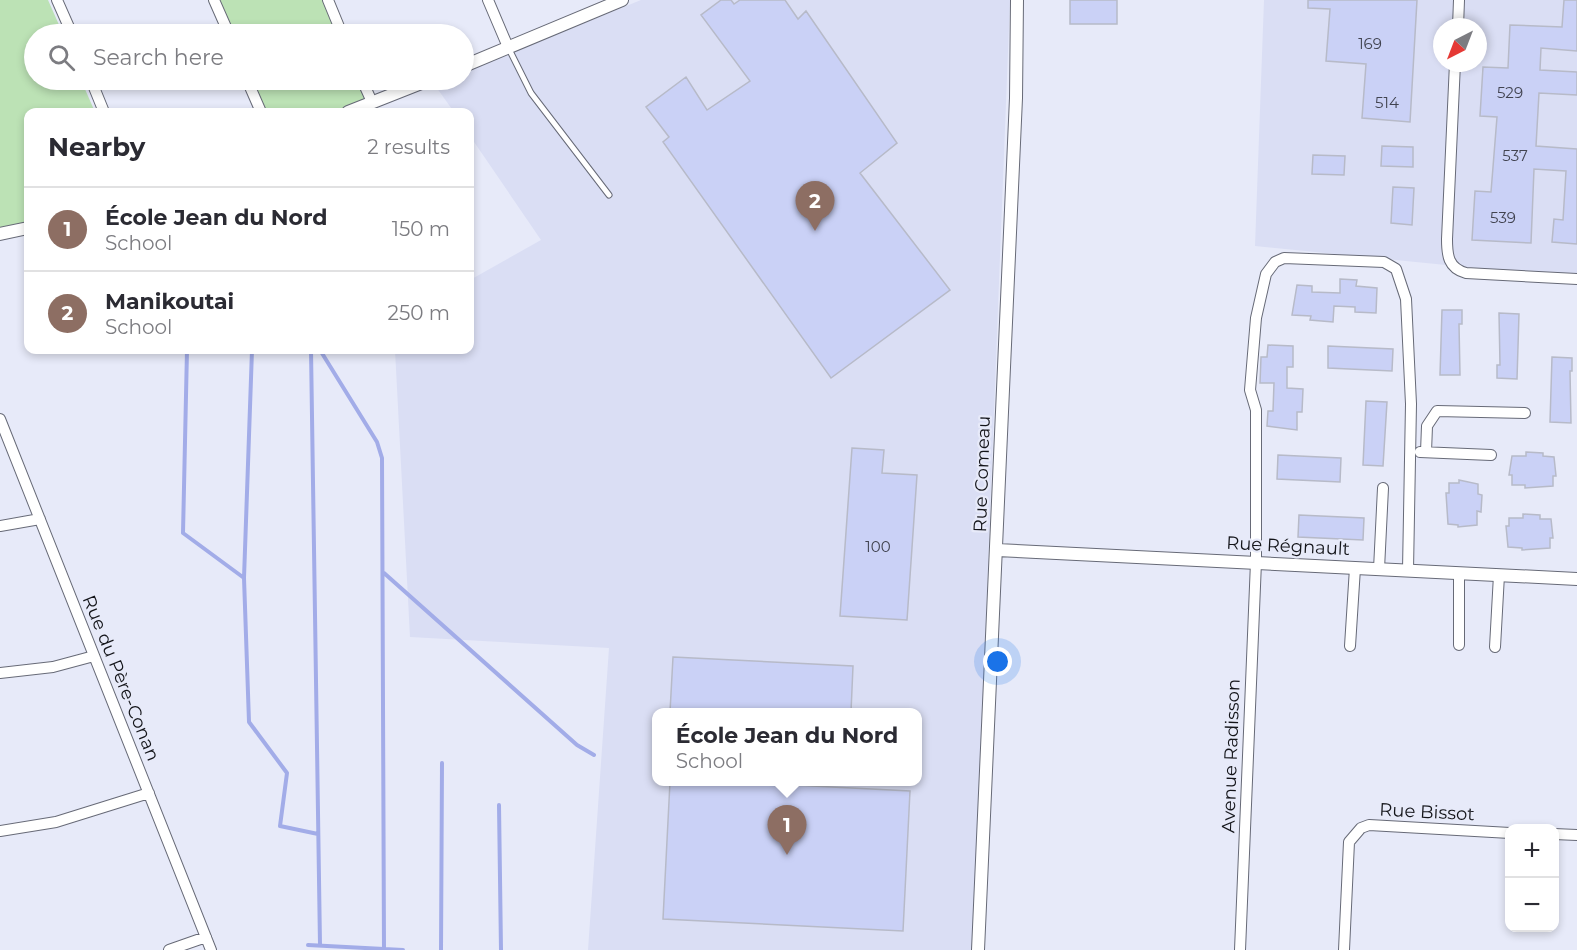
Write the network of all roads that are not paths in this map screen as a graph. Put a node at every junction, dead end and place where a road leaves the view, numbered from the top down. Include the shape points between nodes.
1 (57, 0) edge
2 (214, 0) edge
3 (328, 0) edge
4 (488, 0) edge
5 (622, 0) edge
6 (1017, 0) edge
7 (1459, 0) edge
8 (1458, 18) edge
9 (68, 24) edge
10 (225, 24) edge
11 (338, 24) edge
12 (508, 47) junction
13 (474, 62) edge
14 (1455, 72) edge
15 (95, 90) edge
16 (251, 90) edge
17 (367, 90) edge
18 (403, 90) edge
19 (372, 102) junction
20 (102, 108) edge
21 (259, 108) edge
22 (358, 108) edge
23 (609, 195) dead end
24 (24, 229) edge
25 (0, 234) edge
26 (1577, 279) edge
27 (1525, 412) dead end
28 (0, 418) edge
29 (1410, 452) junction
30 (1426, 452) junction
31 (1491, 455) dead end
32 (1383, 488) dead end
33 (40, 519) junction
34 (0, 526) edge
35 (997, 550) junction
36 (1256, 562) junction
37 (1355, 568) junction
38 (1379, 569) junction
39 (1408, 570) junction
40 (1459, 573) junction
41 (1499, 575) junction
42 (1577, 579) edge
43 (1459, 645) dead end
44 (1350, 646) dead end
45 (1495, 647) dead end
46 (94, 656) junction
47 (0, 673) edge
48 (149, 792) junction
49 (0, 831) edge
50 (1505, 833) edge
51 (1559, 834) edge
52 (1577, 835) edge
53 (206, 937) junction
54 (169, 950) edge
55 (211, 950) edge
56 (978, 950) edge
57 (1240, 950) edge
58 (1344, 950) edge

1 - 9 street
2 - 10 street
3 - 11 street
4 - 12 street
5 - 12 street
6 - 35 street, Rue Comeau
7 - 8 street
12 - 13 street
12 - 23 lane via 531,93
14 - 26 street via 1447,239 1447,255 1454,267 1466,273
15 - 20 street
16 - 21 street
17 - 19 street
18 - 19 street
19 - 22 street
24 - 25 street
27 - 30 street via 1437,411 1427,426
28 - 33 street, Rue du Père-Conan
29 - 30 street
29 - 36 street, Avenue Radisson via 1406,299 1396,269 1384,262 1284,258 1275,262 1266,274 1256,318 1250,390 1256,410
29 - 39 street
30 - 31 street
32 - 38 street
33 - 34 street
33 - 46 street, Rue du Père-Conan
35 - 36 street, Rue Régnault
35 - 56 street, Rue Comeau
36 - 37 street, Rue Régnault
36 - 57 street, Avenue Radisson
37 - 38 street, Rue Régnault
37 - 44 street
38 - 39 street, Rue Régnault
39 - 40 street, Rue Régnault
40 - 41 street, Rue Régnault
40 - 43 street
41 - 42 street, Rue Régnault
41 - 45 street
46 - 47 street via 53,667
46 - 48 street, Rue du Père-Conan
48 - 49 street via 56,822
48 - 53 street, Rue du Père-Conan
50 - 58 street, Rue Bissot via 1369,825 1361,828 1349,843
51 - 52 street
53 - 54 street
53 - 55 street, Rue du Père-Conan

